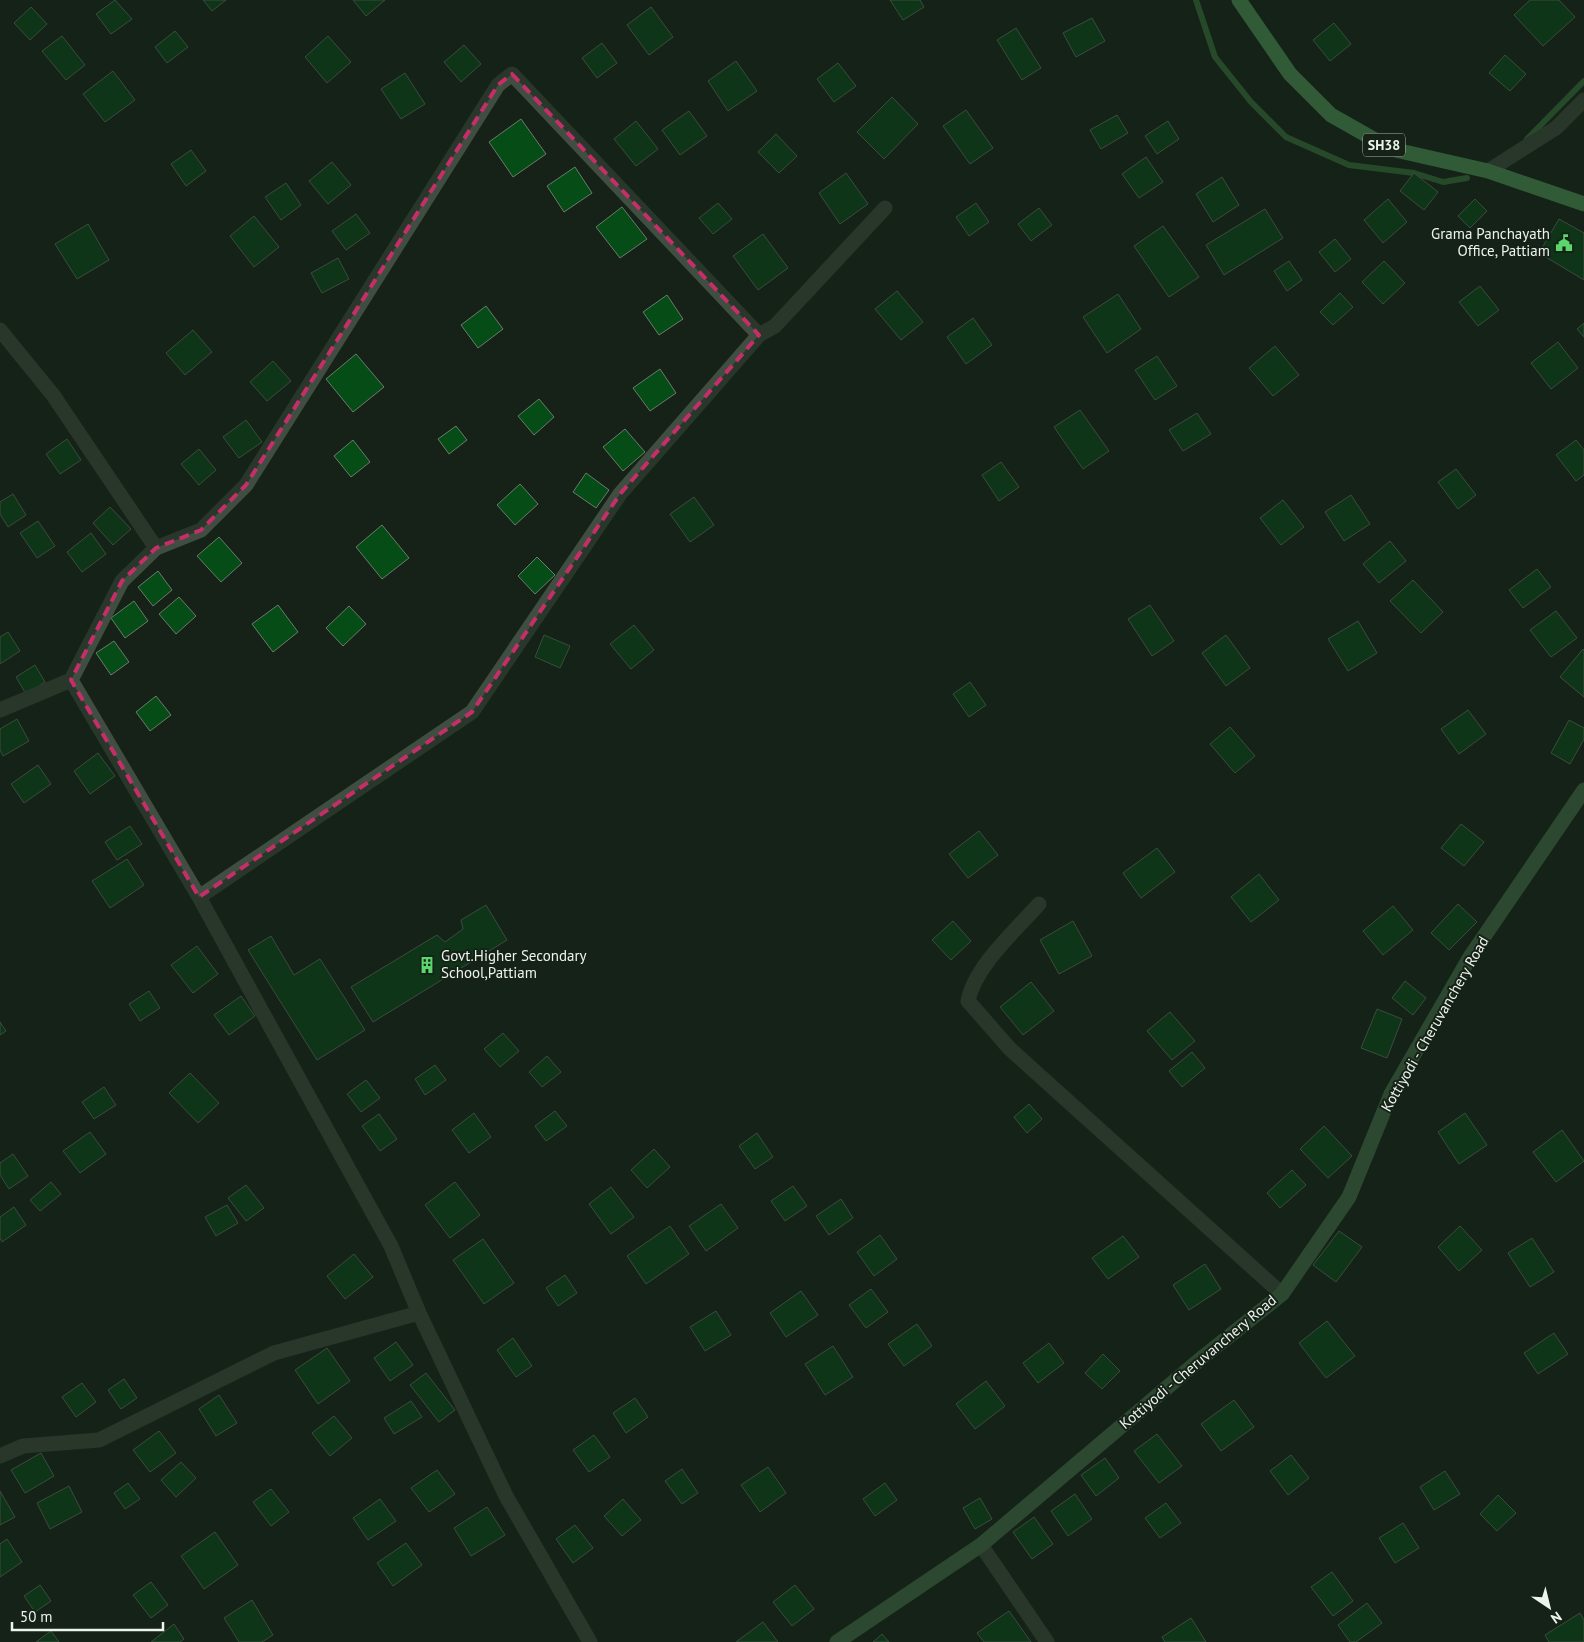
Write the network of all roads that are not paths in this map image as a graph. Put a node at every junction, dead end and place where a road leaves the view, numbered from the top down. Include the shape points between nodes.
1 (1239, 0) edge
2 (1584, 100) edge
3 (1488, 171) junction
4 (1584, 204) edge
5 (884, 208) dead end
6 (0, 330) edge
7 (759, 335) junction
8 (156, 548) junction
9 (70, 680) junction
10 (0, 710) edge
11 (1584, 790) edge
12 (199, 897) junction
13 (1039, 904) dead end
14 (1282, 1294) junction
15 (419, 1312) junction
16 (0, 1456) edge
17 (982, 1545) junction
18 (590, 1642) edge
19 (836, 1642) edge
20 (1047, 1642) edge

1 - 3 main road, SH38 via 1290,74 1330,115 1391,149
2 - 3 street via 1556,128
3 - 4 main road, SH38
5 - 7 street via 775,326
6 - 8 street via 53,395
7 - 8 street via 512,74 498,85 246,486 201,530
7 - 12 street via 620,494 472,712
8 - 9 street via 122,581
9 - 10 street
9 - 12 street
11 - 14 main road, Kottiyodi - Cheruvanchery Road via 1470,957 1391,1094 1349,1197
12 - 15 street via 391,1246
13 - 14 street via 982,968 971,986 968,1001 1010,1049
14 - 17 main road, Kottiyodi - Cheruvanchery Road
15 - 16 street via 274,1353 99,1440 23,1446
15 - 18 street via 506,1496
17 - 19 main road, Kottiyodi - Cheruvanchery Road
17 - 20 street

